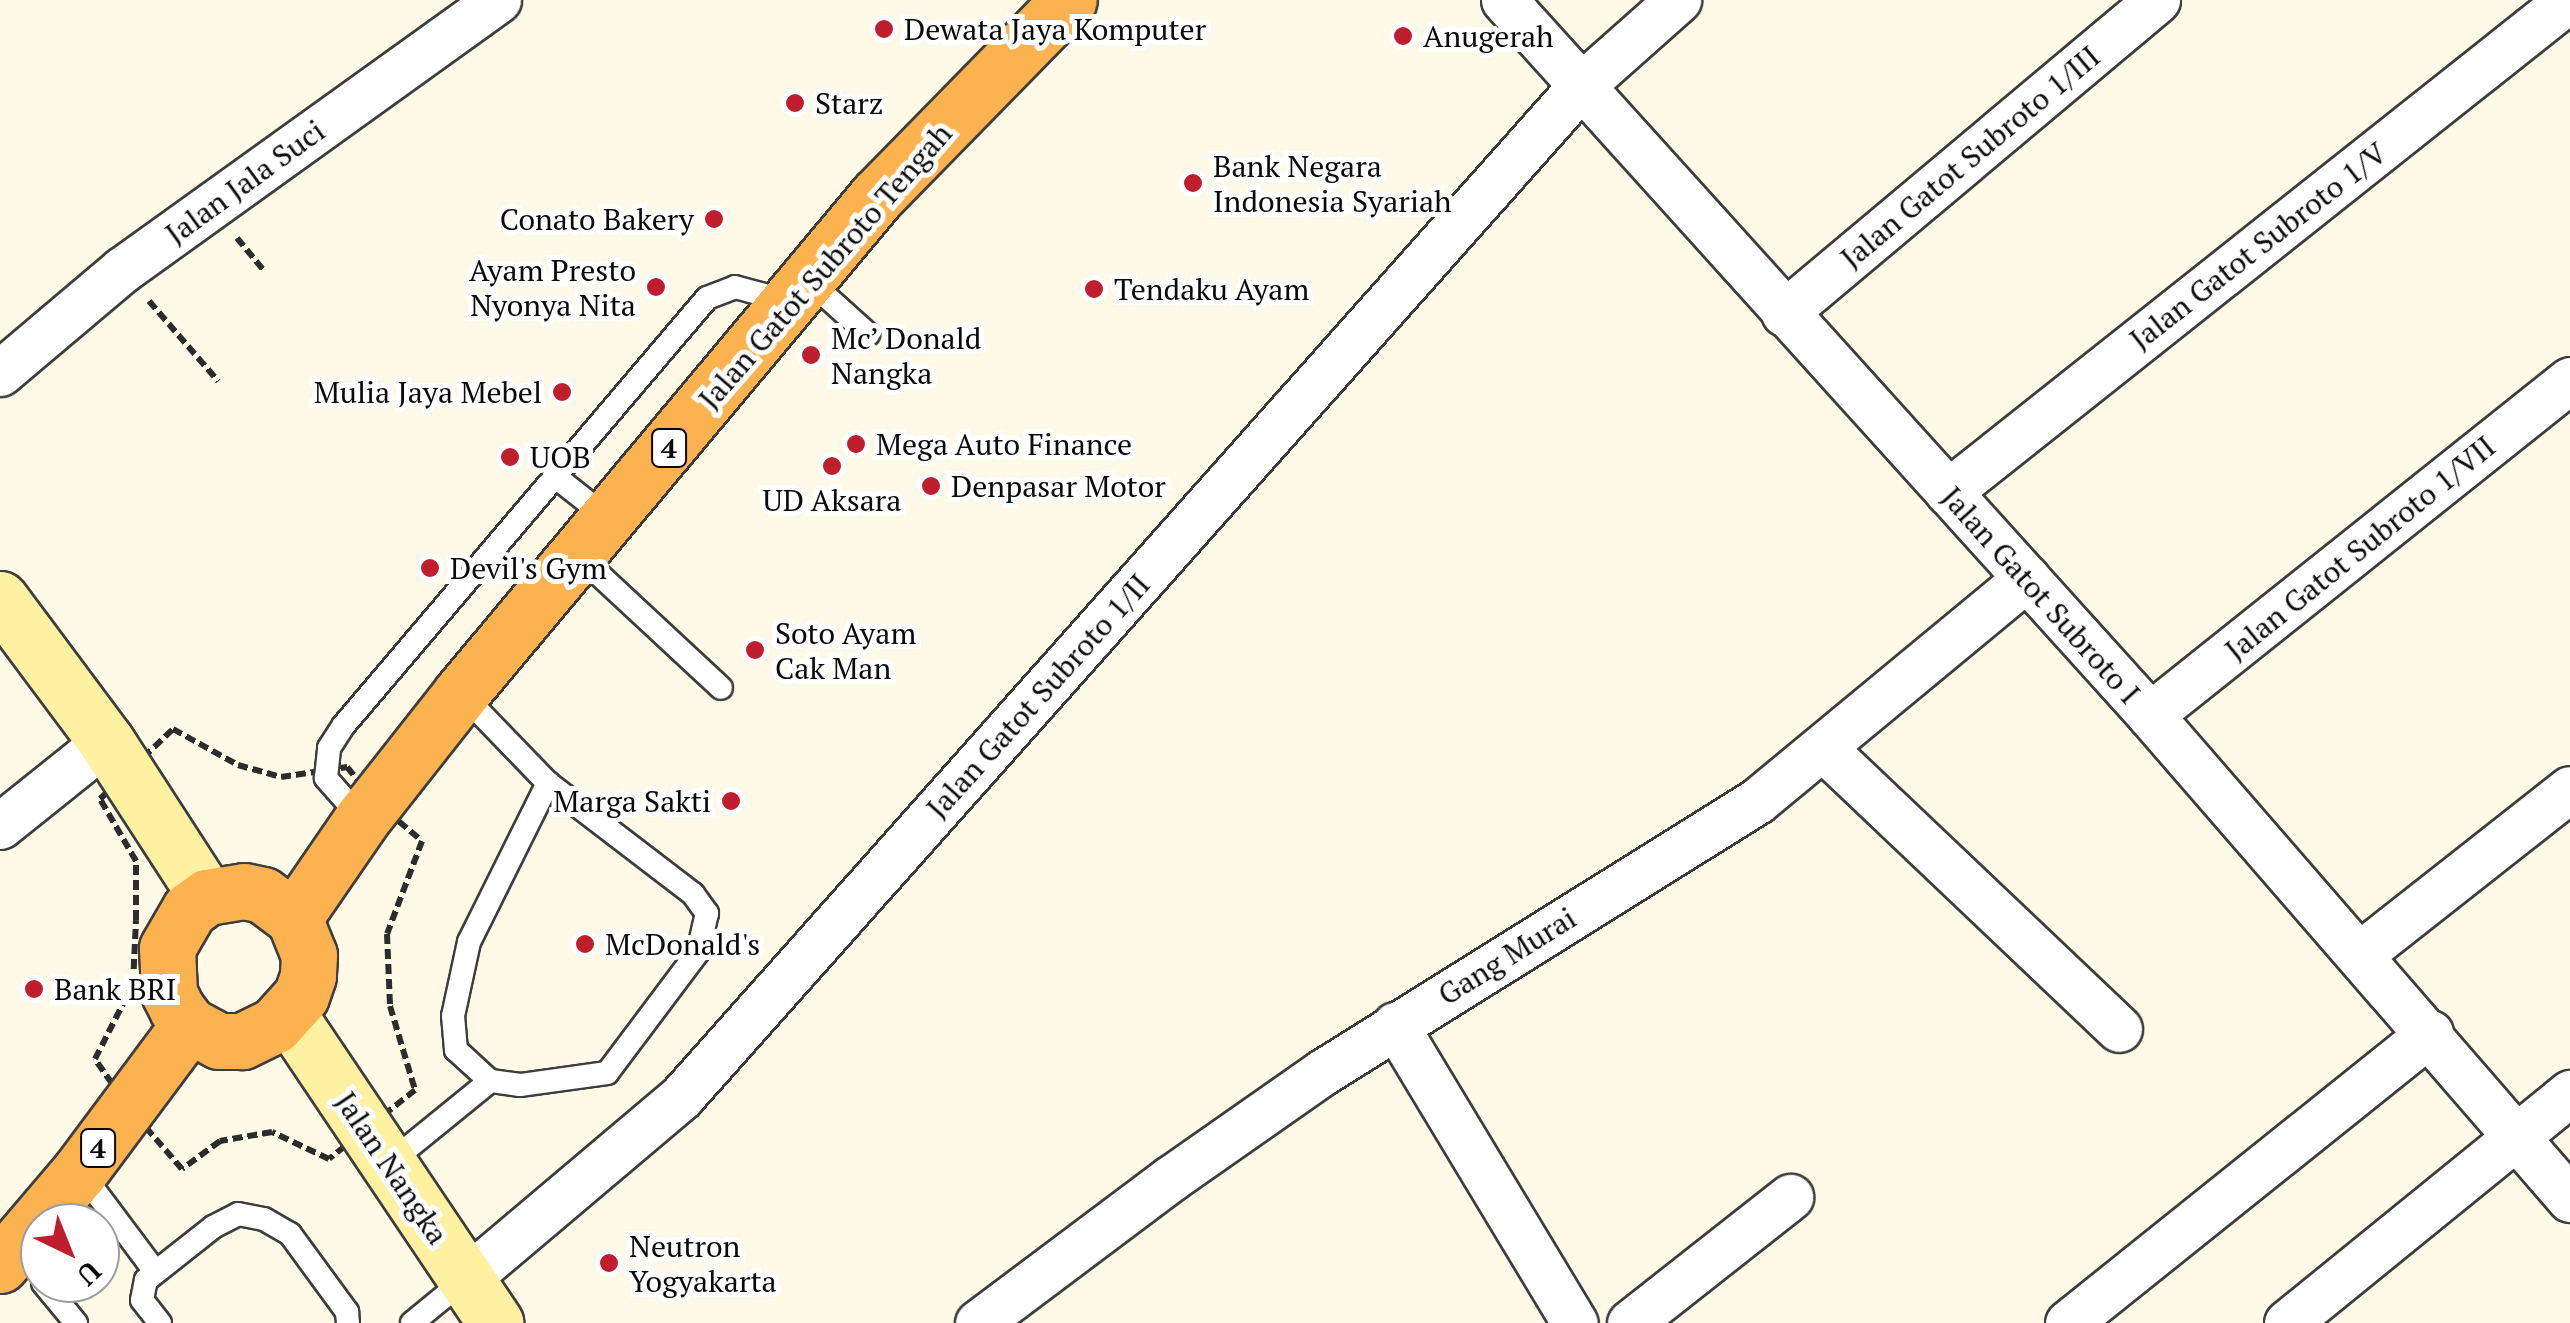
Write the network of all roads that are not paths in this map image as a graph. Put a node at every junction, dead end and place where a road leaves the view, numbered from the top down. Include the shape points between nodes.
1 (498, 0) edge
2 (1069, 0) edge
3 (1504, 0) edge
4 (1678, 0) edge
5 (2157, 0) edge
6 (2568, 0) edge
7 (1581, 86) junction
8 (799, 291) junction
9 (1784, 314) junction
10 (868, 334) dead end
11 (0, 373) edge
12 (2570, 380) edge
13 (556, 478) junction
14 (1948, 492) junction
15 (594, 537) junction
16 (2026, 578) junction
17 (0, 599) edge
18 (721, 688) dead end
19 (461, 693) junction
20 (2150, 716) junction
21 (106, 741) junction
22 (1823, 748) junction
23 (548, 783) junction
24 (2570, 790) edge
25 (362, 819) junction
26 (0, 826) edge
27 (207, 897) junction
28 (294, 918) junction
29 (2358, 955) junction
30 (288, 1014) junction
31 (189, 1025) junction
32 (1395, 1026) junction
33 (2119, 1029) dead end
34 (2430, 1033) junction
35 (490, 1081) junction
36 (2570, 1093) edge
37 (2517, 1134) junction
38 (387, 1165) junction
39 (80, 1171) junction
40 (1790, 1197) dead end
41 (2570, 1198) edge
42 (62, 1203) edge
43 (154, 1270) junction
44 (467, 1278) junction
45 (56, 1303) edge
46 (76, 1323) edge
47 (160, 1323) edge
48 (348, 1323) edge
49 (412, 1323) edge
50 (496, 1323) edge
51 (978, 1323) edge
52 (1575, 1323) edge
53 (1630, 1323) edge
54 (2068, 1323) edge
55 (2287, 1323) edge

1 - 11 street, Jalan Jala Suci via 122,270
2 - 8 highway, Jalan Gatot Subroto Tengah / 4 via 877,196
3 - 7 street, Jalan Gatot Subroto I
4 - 7 street, Jalan Gatot Subroto 1/II
5 - 9 street, Jalan Gatot Subroto 1/III
6 - 14 street, Jalan Gatot Subroto 1/V
7 - 9 street, Jalan Gatot Subroto I
7 - 44 street, Jalan Gatot Subroto 1/II via 682,1096
8 - 10 lane
8 - 13 lane via 735,288 707,298
8 - 15 highway, Jalan Gatot Subroto Tengah / 4
9 - 14 street, Jalan Gatot Subroto I
12 - 20 street, Jalan Gatot Subroto 1/VII
13 - 15 lane
13 - 25 lane via 328,748 326,778
14 - 16 street, Jalan Gatot Subroto I
15 - 18 lane
15 - 19 highway, Jalan Gatot Subroto Tengah / 4
16 - 20 street, Jalan Gatot Subroto I
16 - 22 street, Gang Murai
17 - 21 main road
19 - 23 lane
19 - 25 highway, Jalan Gatot Subroto Tengah / 4
20 - 29 street, Jalan Gatot Subroto I
21 - 26 street
21 - 27 main road
22 - 32 street, Gang Murai via 1757,800
22 - 33 street
23 - 35 lane via 468,942 453,1016 456,1050
23 - 35 lane via 694,894 707,913 706,924 698,952 607,1072 520,1086
24 - 29 street
25 - 28 highway, Jalan Gatot Subroto Tengah / 4
27 - 28 highway via 263,895
27 - 31 highway via 189,910 167,948 169,994
28 - 30 highway via 309,954 308,976
29 - 34 street, Jalan Gatot Subroto I
30 - 31 highway via 242,1041 219,1041
30 - 38 main road, Jalan Nangka
31 - 39 highway, 4
32 - 51 street, Gang Murai via 1170,1178
32 - 52 street
34 - 37 street, Jalan Gatot Subroto I
34 - 54 street
35 - 38 lane
36 - 37 street
37 - 41 street, Jalan Gatot Subroto I
37 - 55 street
38 - 44 main road, Jalan Nangka
39 - 42 highway, 4
39 - 43 lane
40 - 53 street
43 - 47 lane via 141,1296
43 - 48 lane via 238,1214 264,1219 290,1234 347,1312
44 - 49 lane
44 - 50 main road, Jalan Nangka
45 - 46 lane

